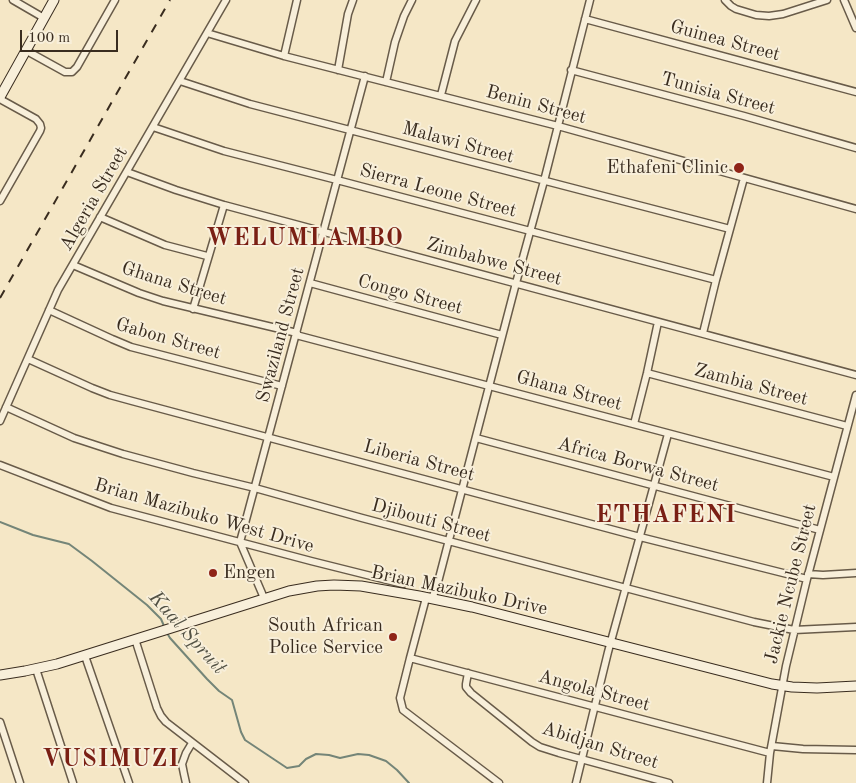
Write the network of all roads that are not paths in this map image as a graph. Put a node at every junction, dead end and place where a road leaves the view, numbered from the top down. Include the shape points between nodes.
1 (12, 0) edge
2 (54, 0) edge
3 (115, 0) edge
4 (226, 0) edge
5 (297, 0) edge
6 (353, 0) edge
7 (412, 0) edge
8 (476, 0) edge
9 (590, 0) edge
10 (726, 0) edge
11 (828, 0) edge
12 (844, 0) edge
13 (44, 18) junction
14 (585, 19) junction
15 (856, 28) edge
16 (207, 33) junction
17 (27, 51) junction
18 (284, 56) junction
19 (338, 70) junction
20 (571, 70) junction
21 (365, 76) junction
22 (180, 81) junction
23 (386, 82) junction
24 (856, 92) edge
25 (441, 95) junction
26 (0, 98) edge
27 (558, 126) junction
28 (153, 127) junction
29 (350, 130) junction
30 (856, 148) edge
31 (127, 172) junction
32 (744, 178) junction
33 (337, 180) junction
34 (544, 181) junction
35 (0, 201) edge
36 (224, 205) junction
37 (856, 209) edge
38 (100, 217) junction
39 (730, 229) junction
40 (530, 231) junction
41 (323, 232) junction
42 (208, 256) junction
43 (73, 265) junction
44 (716, 280) junction
45 (516, 283) junction
46 (310, 284) junction
47 (193, 309) junction
48 (49, 310) junction
49 (658, 322) junction
50 (703, 333) junction
51 (296, 334) junction
52 (502, 335) junction
53 (28, 359) junction
54 (647, 373) junction
55 (856, 375) edge
56 (282, 386) junction
57 (489, 386) junction
58 (856, 395) edge
59 (6, 407) junction
60 (0, 421) edge
61 (634, 424) junction
62 (847, 426) junction
63 (668, 434) junction
64 (269, 437) junction
65 (476, 438) junction
66 (0, 464) edge
67 (834, 478) junction
68 (654, 485) junction
69 (255, 488) junction
70 (462, 489) junction
71 (820, 530) junction
72 (640, 536) junction
73 (449, 541) junction
74 (240, 542) junction
75 (856, 573) edge
76 (808, 576) junction
77 (403, 584) dead end
78 (626, 588) junction
79 (264, 598) junction
80 (429, 598) junction
81 (856, 627) edge
82 (794, 630) junction
83 (135, 639) junction
84 (611, 643) junction
85 (85, 656) junction
86 (410, 658) junction
87 (36, 669) junction
88 (468, 673) junction
89 (0, 675) edge
90 (782, 686) junction
91 (856, 686) edge
92 (595, 707) junction
93 (0, 722) edge
94 (192, 743) junction
95 (771, 750) junction
96 (856, 750) edge
97 (582, 760) junction
98 (20, 783) edge
99 (73, 783) edge
100 (129, 783) edge
101 (186, 783) edge
102 (246, 783) edge
103 (499, 783) edge
104 (576, 783) edge
105 (670, 783) edge
106 (767, 783) edge

1 - 13 street
2 - 13 street
3 - 17 street via 72,72 65,72
4 - 16 street, Algeria Street
5 - 18 street
6 - 19 street
7 - 23 street via 395,42
8 - 25 street via 455,41
9 - 14 street
10 - 11 street via 736,9 769,16
12 - 15 street
13 - 17 street
14 - 20 street
14 - 24 street, Guinea Street
16 - 18 street, Benin Street
16 - 22 street, Algeria Street
17 - 26 street
18 - 19 street, Benin Street
19 - 21 street, Benin Street
20 - 27 street
20 - 30 street, Tunisia Street
21 - 23 street, Benin Street
21 - 29 street, Swaziland Street
22 - 28 street, Algeria Street
22 - 29 street, Malawi Street
23 - 25 street, Benin Street
25 - 27 street, Benin Street
26 - 35 street via 40,124 40,131
27 - 32 street, Benin Street
27 - 34 street
28 - 31 street, Algeria Street
28 - 33 street, Sierra Leone Street via 212,148
29 - 33 street, Swaziland Street
29 - 34 street, Malawi Street
31 - 36 street, Zimbabwe Street
31 - 38 street, Algeria Street
32 - 37 street, Benin Street
32 - 39 street
33 - 40 street, Sierra Leone Street
33 - 41 street, Swaziland Street
34 - 39 street, Malawi Street
34 - 40 street
36 - 41 street, Zimbabwe Street
36 - 42 street
38 - 42 street via 165,245
38 - 43 street, Algeria Street
39 - 44 street
40 - 44 street, Sierra Leone Street
40 - 45 street
41 - 45 street, Zimbabwe Street
41 - 46 street, Swaziland Street
42 - 47 street
43 - 47 street, Ghana Street via 149,296
43 - 48 street, Algeria Street
44 - 50 street
45 - 49 street, Zimbabwe Street
45 - 52 street
46 - 51 street, Swaziland Street
46 - 52 street, Congo Street
47 - 51 street, Ghana Street
48 - 53 street, Algeria Street
48 - 56 street, Gabon Street via 131,346
49 - 50 street, Zimbabwe Street
49 - 54 street
50 - 55 street, Zimbabwe Street
51 - 56 street, Swaziland Street
51 - 57 street, Ghana Street
52 - 57 street
53 - 59 street, Algeria Street
53 - 64 street, Liberia Street via 110,395
54 - 61 street
54 - 62 street, Zambia Street
56 - 64 street, Swaziland Street
57 - 61 street, Ghana Street
57 - 65 street
58 - 62 street, Jackie Ncube Street
59 - 60 street, Algeria Street
59 - 69 street, Djibouti Street via 97,446
61 - 63 street, Ghana Street
62 - 67 street, Jackie Ncube Street
63 - 67 street, Ghana Street
63 - 68 street
64 - 69 street, Swaziland Street
64 - 70 street, Liberia Street
65 - 68 street, Africa Borwa Street
65 - 70 street
66 - 74 street, Brian Mazibuko West Drive via 111,508
67 - 71 street, Jackie Ncube Street
68 - 71 street, Africa Borwa Street
68 - 72 street
69 - 73 street, Djibouti Street
69 - 74 street, Swaziland Street
70 - 72 street, Liberia Street
70 - 73 street
71 - 76 street, Jackie Ncube Street
72 - 76 street, Liberia Street
72 - 78 street
73 - 78 street, Djibouti Street
73 - 80 street
74 - 77 street, Brian Mazibuko West Drive
74 - 79 street
75 - 76 street, Liberia Street
76 - 82 street, Jackie Ncube Street
78 - 82 street, Djibouti Street
78 - 84 street
79 - 80 street, Brian Mazibuko Drive via 302,588 334,585 361,586
79 - 83 street, Brian Mazibuko Drive
80 - 84 street, Brian Mazibuko Drive
80 - 86 street
81 - 82 street, Djibouti Street
82 - 90 street, Jackie Ncube Street
83 - 85 street, Brian Mazibuko Drive
83 - 94 street via 161,716
84 - 90 street, Brian Mazibuko Drive
84 - 92 street
85 - 87 street, Brian Mazibuko Drive
85 - 100 street
86 - 88 street, Angola Street
86 - 103 street via 400,698 404,710
87 - 89 street, Brian Mazibuko Drive
87 - 99 street
88 - 92 street, Angola Street
88 - 97 street, Abidjan Street via 468,690 524,736 540,747
90 - 91 street, Brian Mazibuko Drive
90 - 95 street, Jackie Ncube Street
92 - 95 street, Angola Street
92 - 97 street
93 - 98 street
94 - 101 street via 182,764
94 - 102 street
95 - 96 street, Angola Street
95 - 106 street, Jackie Ncube Street
97 - 104 street
97 - 105 street, Abidjan Street

